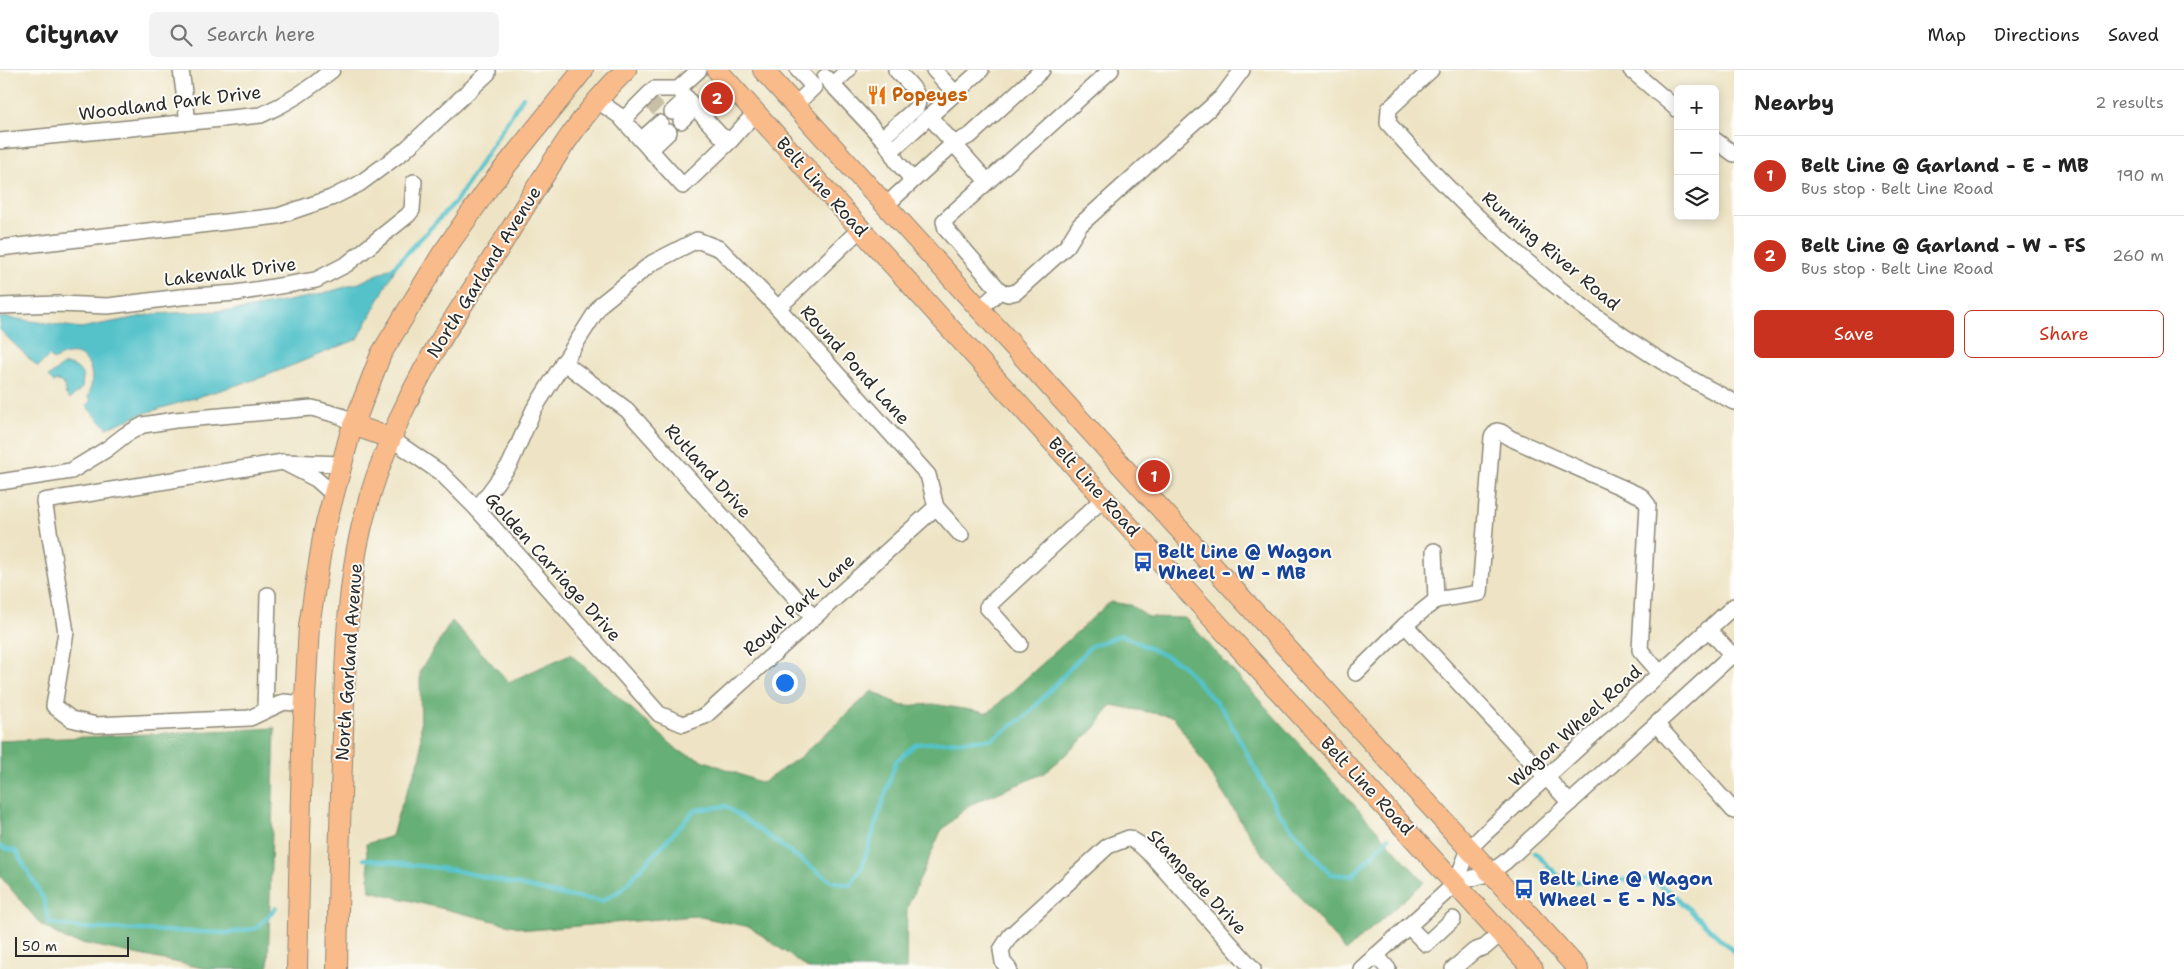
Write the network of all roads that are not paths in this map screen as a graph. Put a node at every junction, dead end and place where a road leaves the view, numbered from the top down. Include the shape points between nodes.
1 (181, 70) edge
2 (488, 70) edge
3 (626, 70) edge
4 (699, 70) edge
5 (717, 70) edge
6 (762, 70) edge
7 (798, 70) edge
8 (848, 70) edge
9 (896, 70) edge
10 (934, 70) edge
11 (981, 70) edge
12 (1042, 70) edge
13 (1111, 70) edge
14 (1242, 70) edge
15 (1431, 70) edge
16 (1630, 70) edge
17 (329, 71) edge
18 (579, 72) edge
19 (826, 80) edge
20 (955, 93) junction
21 (678, 96) junction
22 (598, 101) junction
23 (795, 105) junction
24 (1674, 107) edge
25 (648, 110) tunnel mouth
26 (755, 113) junction
27 (677, 116) dead end
28 (929, 116) junction
29 (188, 122) junction
30 (625, 123) junction
31 (664, 128) dead end
32 (731, 140) junction
33 (0, 141) edge
34 (1719, 143) edge
35 (887, 144) junction
36 (953, 144) junction
37 (646, 145) junction
38 (1734, 154) edge
39 (914, 180) junction
40 (988, 181) junction
41 (414, 182) dead end
42 (885, 206) junction
43 (860, 229) junction
44 (0, 248) edge
45 (1000, 291) junction
46 (0, 306) edge
47 (778, 308) junction
48 (978, 310) junction
49 (563, 362) junction
50 (1034, 372) junction
51 (1010, 394) junction
52 (1734, 402) edge
53 (354, 424) junction
54 (390, 438) junction
55 (283, 462) junction
56 (342, 464) junction
57 (1129, 475) junction
58 (0, 482) edge
59 (333, 494) junction
60 (1104, 498) junction
61 (936, 507) junction
62 (477, 509) junction
63 (961, 535) dead end
64 (1434, 551) dead end
65 (268, 595) dead end
66 (1436, 600) junction
67 (1734, 606) edge
68 (813, 617) junction
69 (1405, 626) junction
70 (1708, 629) junction
71 (1020, 644) dead end
72 (1733, 655) edge
73 (1356, 673) dead end
74 (1660, 673) junction
75 (305, 704) junction
76 (265, 711) junction
77 (683, 724) joint
78 (1656, 724) junction
79 (1547, 776) junction
80 (1570, 803) junction
81 (1734, 811) edge
82 (1469, 849) junction
83 (1490, 873) junction
84 (1456, 884) junction
85 (1453, 919) dead end
86 (1408, 926) junction
87 (1501, 933) junction
88 (1376, 956) junction
89 (1525, 966) edge
90 (297, 969) edge
91 (337, 969) edge
92 (1009, 969) edge
93 (1253, 969) edge
94 (1361, 969) edge
95 (1388, 969) edge
96 (1453, 969) edge
97 (1578, 969) edge

1 - 29 street
2 - 44 street via 404,151 359,184 322,201 278,216
3 - 22 main road, North Garland Avenue
4 - 21 street
5 - 26 main road, Belt Line Road
6 - 23 main road, Belt Line Road
7 - 19 street
8 - 19 street
9 - 35 street via 912,88 918,103
10 - 20 street
11 - 20 street
12 - 36 street via 971,135
13 - 40 street
14 - 45 street via 1222,97 1080,225 1067,246 1016,292
15 - 52 street, Running River Road via 1389,109 1388,123 1423,163 1488,227 1572,298 1644,348
16 - 24 street
17 - 29 street, Woodland Park Drive via 312,88 261,115
18 - 53 main road, North Garland Avenue via 489,187 442,254 381,354
19 - 23 street
19 - 35 street
20 - 28 street
21 - 27 street
21 - 30 street via 654,89
21 - 32 street via 721,136
22 - 30 street
22 - 54 main road, North Garland Avenue via 558,154 438,341
23 - 42 main road, Belt Line Road
25 - 30 street
26 - 32 street
26 - 43 main road, Belt Line Road
28 - 35 street
28 - 36 street
29 - 33 street, Woodland Park Drive
30 - 37 street
31 - 37 street
32 - 37 street via 683,186
34 - 38 street
35 - 39 street via 897,162
36 - 39 street
36 - 40 street
39 - 42 street
40 - 45 street via 944,221 946,229
41 - 46 street, Lakewalk Drive via 412,210 408,215 348,264 316,280 236,293 108,306
42 - 43 main road
42 - 48 main road, Belt Line Road
43 - 47 street
43 - 51 main road, Belt Line Road
45 - 48 street
47 - 49 street, Round Pond Lane via 720,249 697,240 652,262 601,304
47 - 61 street, Round Pond Lane via 928,474
48 - 50 main road, Belt Line Road
49 - 62 street via 534,409 510,464
49 - 68 street, Rutland Drive via 627,410
50 - 51 main road
50 - 57 main road, Belt Line Road
51 - 60 main road, Belt Line Road
53 - 54 main road
53 - 56 main road, North Garland Avenue
53 - 58 street via 341,416 312,408 143,425 71,471
54 - 62 street, Golden Carriage Drive via 442,473
54 - 91 main road, North Garland Avenue via 358,548 346,653
55 - 56 street
55 - 59 street via 316,479
55 - 76 street via 44,501 66,632 54,706 71,719 96,725 250,718
56 - 59 main road, North Garland Avenue
57 - 60 main road
57 - 82 main road, Belt Line Road
59 - 75 main road, North Garland Avenue via 309,626
60 - 71 street via 987,607
60 - 84 main road, Belt Line Road
61 - 63 street, Round Pond Lane
61 - 68 street, Royal Park Lane
62 - 77 street, Golden Carriage Drive via 660,714
64 - 66 street
65 - 76 street
66 - 69 street
66 - 74 street via 1480,592 1492,437 1501,432 1642,496 1648,505 1640,650
67 - 70 street, Wagon Wheel Road
68 - 77 street, Royal Park Lane via 705,716
69 - 73 street
69 - 79 street
70 - 72 street
70 - 74 street, Wagon Wheel Road
72 - 78 street, Wagon Wheel Road
74 - 79 street, Wagon Wheel Road
75 - 76 street via 284,702
75 - 90 main road, North Garland Avenue
78 - 80 street, Wagon Wheel Road
78 - 81 street
79 - 80 street
79 - 82 street, Wagon Wheel Road
80 - 83 street, Wagon Wheel Road
82 - 83 main road, Belt Line Road
82 - 84 street, Wagon Wheel Road
83 - 84 street, Wagon Wheel Road
83 - 97 main road, Belt Line Road
84 - 86 street, Wagon Wheel Road
84 - 87 main road, Belt Line Road
85 - 86 street via 1426,944
86 - 88 street, Wagon Wheel Road
87 - 89 main road, Belt Line Road
87 - 96 street
88 - 94 street, Wagon Wheel Road
88 - 95 street
92 - 93 street, Stampede Drive via 1000,950 1010,936 1108,846 1129,838 1152,856

